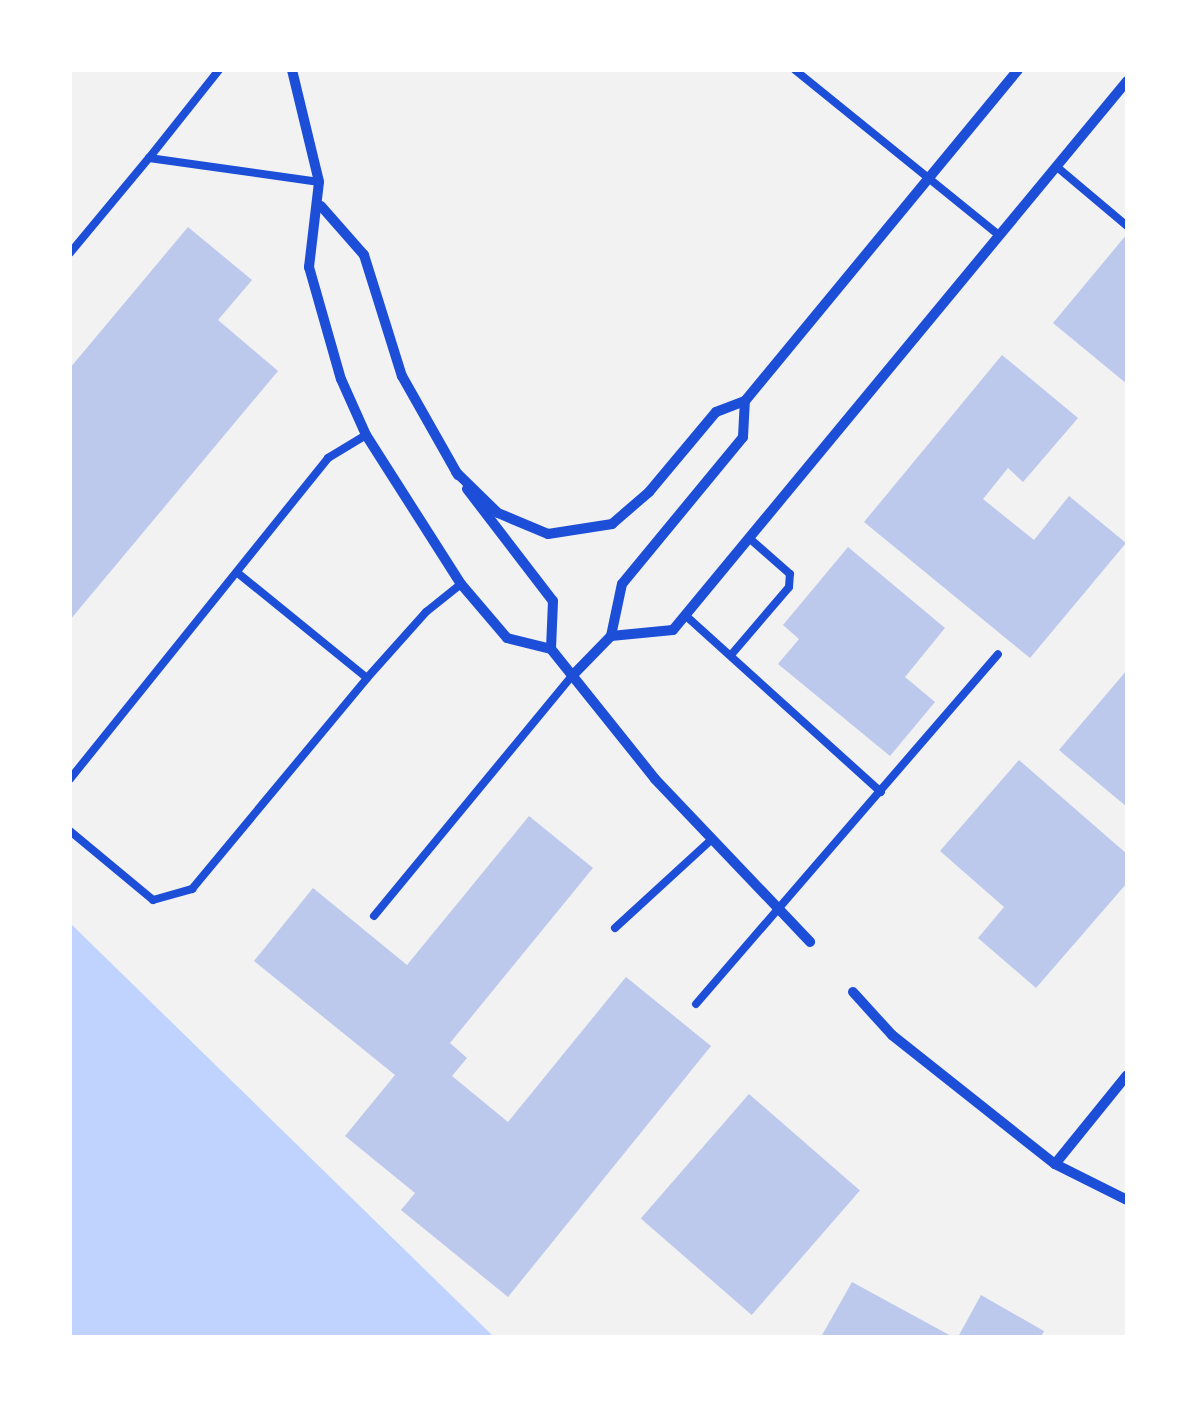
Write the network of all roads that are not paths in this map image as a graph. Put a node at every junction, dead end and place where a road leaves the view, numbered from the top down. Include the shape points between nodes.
1 (219, 70) edge
2 (292, 70) edge
3 (795, 70) edge
4 (1018, 70) edge
5 (1127, 81) edge
6 (1123, 94) edge
7 (149, 158) junction
8 (1057, 166) junction
9 (929, 178) junction
10 (319, 182) junction
11 (320, 206) junction
12 (1127, 226) edge
13 (999, 236) junction
14 (70, 253) edge
15 (745, 401) junction
16 (366, 435) junction
17 (456, 472) junction
18 (749, 538) junction
19 (238, 573) junction
20 (461, 584) junction
21 (685, 616) junction
22 (610, 636) junction
23 (551, 648) junction
24 (998, 654) dead end
25 (732, 655) junction
26 (573, 674) junction
27 (367, 678) junction
28 (70, 780) edge
29 (881, 792) junction
30 (70, 831) edge
31 (711, 840) junction
32 (778, 911) junction
33 (374, 916) dead end
34 (615, 928) dead end
35 (810, 942) dead end
36 (852, 992) dead end
37 (696, 1004) dead end
38 (1127, 1075) edge
39 (1055, 1164) junction
40 (1127, 1200) edge

1 - 7 lane
2 - 10 street
3 - 9 lane
4 - 9 street
5 - 6 street
6 - 8 street
7 - 10 lane
7 - 14 lane
8 - 12 lane
8 - 13 street
9 - 13 lane
9 - 15 street
10 - 11 street
11 - 16 street via 308,267 341,379
11 - 17 street via 364,255 402,376
13 - 18 street
15 - 17 street via 716,412 649,492 612,524 548,534 498,513
15 - 22 street via 744,437 622,584
16 - 19 lane via 328,458
16 - 20 street
17 - 23 street via 553,601
18 - 21 street
18 - 25 lane via 790,574 789,586
19 - 27 lane
19 - 28 lane
20 - 23 street via 507,638
20 - 27 lane
21 - 22 street via 672,630
21 - 25 lane
22 - 26 street
23 - 26 street
24 - 29 lane
25 - 29 lane
26 - 31 street
26 - 33 lane
27 - 30 lane via 192,888 153,900
29 - 32 lane
31 - 32 street
31 - 34 lane
32 - 35 street
32 - 37 lane
36 - 39 street via 892,1035
38 - 39 street
39 - 40 street

